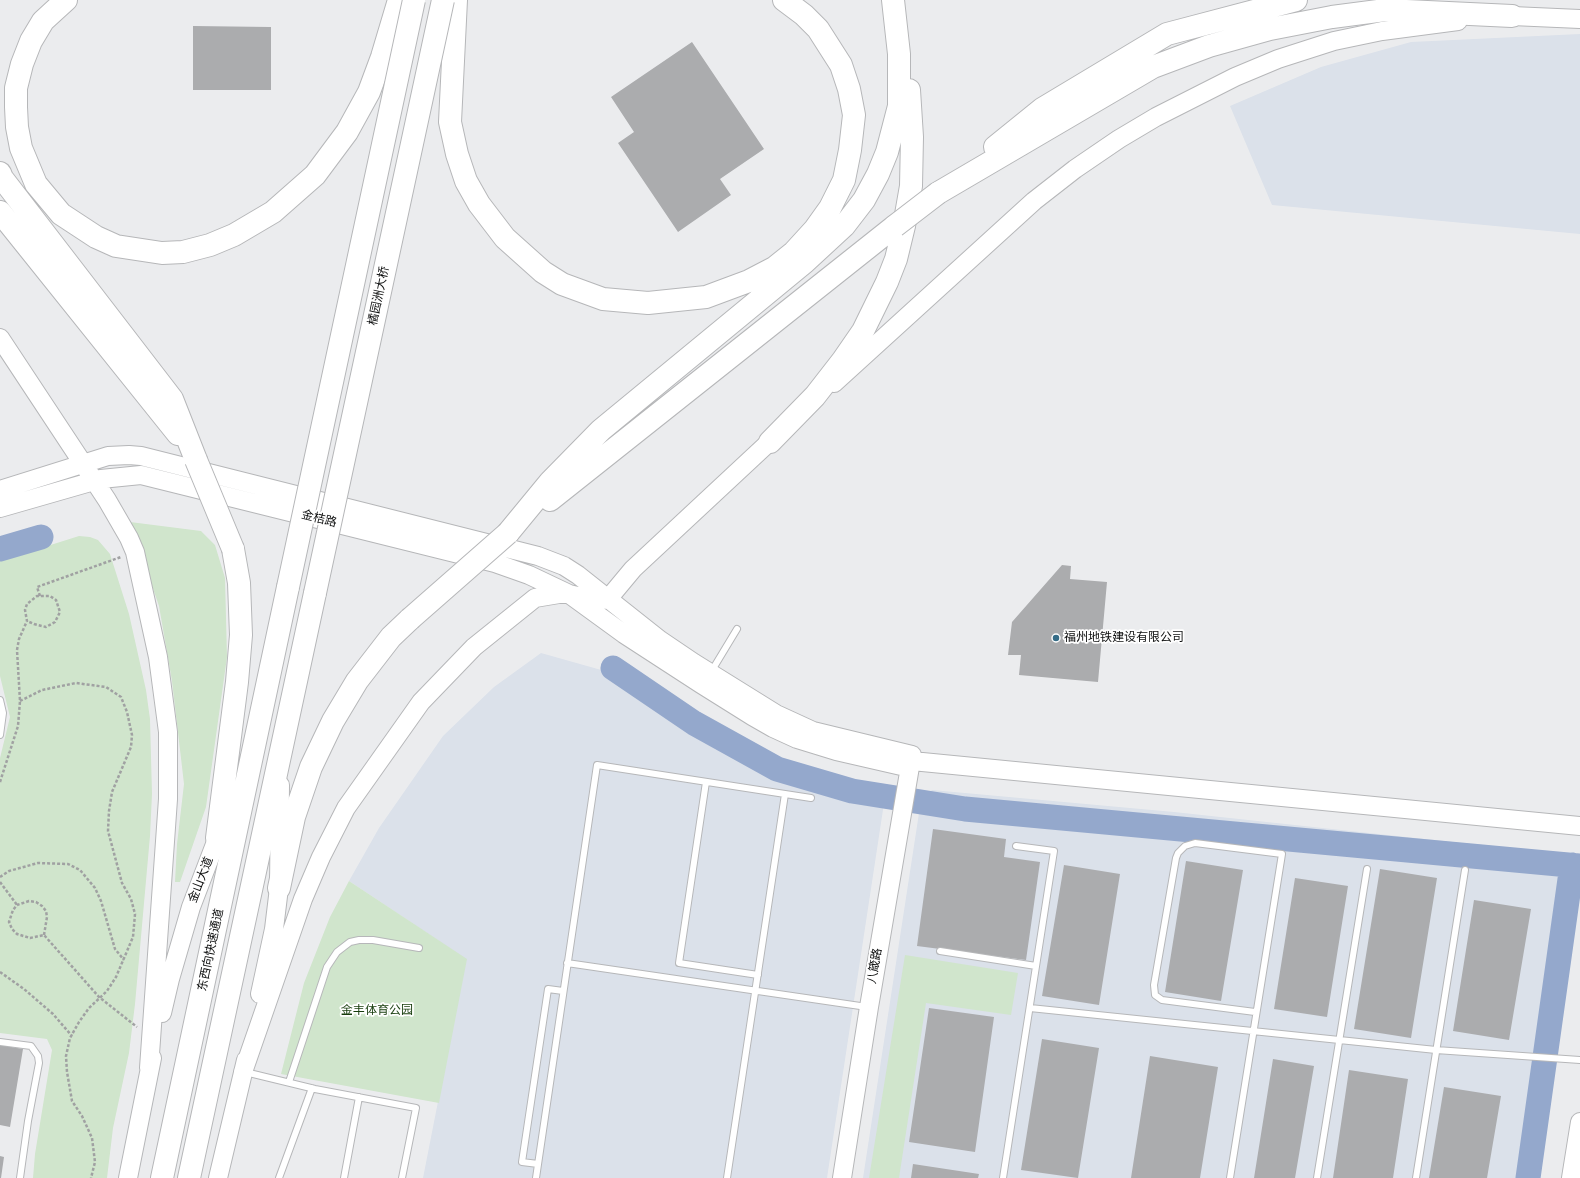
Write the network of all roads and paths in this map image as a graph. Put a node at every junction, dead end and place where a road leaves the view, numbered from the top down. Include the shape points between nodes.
1 (66, 0) edge
2 (399, 0) edge
3 (414, 0) edge
4 (442, 0) edge
5 (456, 0) edge
6 (784, 0) edge
7 (894, 0) edge
8 (1296, 0) edge
9 (1512, 16) junction
10 (1580, 19) edge
11 (0, 173) edge
12 (938, 193) junction
13 (0, 212) edge
14 (0, 338) edge
15 (770, 442) junction
16 (196, 460) junction
17 (83, 464) junction
18 (95, 481) junction
19 (0, 490) edge
20 (0, 508) edge
21 (508, 533) junction
22 (135, 552) junction
23 (569, 594) junction
24 (40, 596) junction
25 (608, 598) junction
26 (27, 621) junction
27 (737, 629) dead end
28 (710, 674) junction
29 (0, 700) edge
30 (20, 702) junction
31 (259, 722) junction
32 (286, 727) junction
33 (0, 736) edge
34 (911, 762) junction
35 (0, 782) edge
36 (706, 782) junction
37 (786, 794) junction
38 (811, 798) dead end
39 (1580, 826) edge
40 (217, 838) junction
41 (1016, 846) dead end
42 (1367, 869) dead end
43 (1465, 870) dead end
44 (0, 877) edge
45 (0, 882) edge
46 (279, 888) junction
47 (17, 905) junction
48 (44, 935) junction
49 (419, 948) dead end
50 (940, 951) dead end
51 (124, 960) junction
52 (566, 963) junction
53 (1036, 966) junction
54 (0, 972) edge
55 (758, 975) junction
56 (563, 991) junction
57 (756, 991) junction
58 (100, 997) junction
59 (868, 1007) junction
60 (1030, 1008) junction
61 (1255, 1012) junction
62 (1252, 1031) junction
63 (72, 1036) junction
64 (151, 1039) junction
65 (1340, 1040) junction
66 (0, 1042) edge
67 (1436, 1050) junction
68 (1580, 1060) edge
69 (149, 1068) junction
70 (243, 1072) junction
71 (289, 1082) junction
72 (312, 1088) junction
73 (359, 1097) junction
74 (1580, 1122) edge
75 (538, 1164) junction
76 (20, 1178) edge
77 (91, 1178) edge
78 (128, 1178) edge
79 (162, 1178) edge
80 (190, 1178) edge
81 (218, 1178) edge
82 (279, 1178) edge
83 (344, 1178) edge
84 (402, 1178) edge
85 (536, 1178) edge
86 (727, 1178) edge
87 (842, 1178) edge
88 (1003, 1178) edge
89 (1230, 1178) edge
90 (1317, 1178) edge
91 (1416, 1178) edge
92 (1571, 1178) edge

1 - 2 highway via 43,21 31,41 22,64 16,88 17,127 21,148 36,184 60,214 90,234 116,246 162,253 184,252 210,245 241,231 273,212 315,175 358,113 382,56
3 - 31 highway, 金山大道, bridge
4 - 32 highway, 橘园洲大桥, bridge
5 - 6 highway via 450,122 466,182 479,204 505,238 562,284 603,299 648,304 706,297 729,290 774,268 794,252 814,229 830,208 844,180 854,115 849,89 831,46 809,19
7 - 15 highway via 903,28 907,58 912,137 911,186 896,259 863,331 815,396
7 - 21 highway via 899,54 898,106 887,152 864,200 844,226 805,262 601,430 550,482
8 - 12 highway via 1167,34 1042,109
9 - 10 main road
9 - 12 highway via 1385,10 1270,29 1209,46 1153,67
9 - 15 main road via 1422,24 1334,42 1264,65 1156,117 1118,139 1034,201
11 - 16 highway via 172,399
12 - 21 highway, bridge
13 - 16 highway via 168,420
14 - 17 main road
15 - 25 main road via 633,569
16 - 40 highway, bridge via 232,549 239,583 241,635 237,682
17 - 18 main road
17 - 19 main road
17 - 25 main road via 108,456 142,456 514,550 564,566
18 - 20 main road, 金桔路
18 - 22 main road
18 - 23 main road, 金桔路 via 114,476 141,475 495,563 529,575
21 - 46 highway, bridge via 410,619 357,680 333,721 311,767 294,817
22 - 24 path via 37,587
22 - 64 main road via 158,657 168,732 168,799
23 - 25 main road via 598,601
23 - 34 main road, 金桔路 via 624,634 773,728 797,739 836,751
23 - 70 main road via 535,598 468,653 421,702 349,803 303,899
24 - 26 path via 27,604
24 - 26 path via 50,596 56,600 60,609 58,618 46,627
25 - 28 main road via 660,640
26 - 30 path via 18,640 17,650
27 - 28 lane
28 - 34 main road via 762,706 802,726
29 - 33 lane via 3,713
30 - 35 path via 15,741
30 - 51 path via 42,690 76,684 106,687 121,697 130,724 131,747 112,792 108,831 122,883 131,899 135,914 132,937
31 - 40 main road, 金山大道 via 245,768
31 - 79 highway, 东西向快速通道
32 - 46 main road via 280,772
32 - 80 highway
34 - 39 main road
34 - 59 main road, 八箴路
36 - 37 lane
36 - 52 lane via 597,765
36 - 55 lane via 679,963
37 - 38 lane
37 - 55 lane
40 - 69 main road, 金山大道 via 191,907 170,978
41 - 53 lane via 1054,851
42 - 65 lane
43 - 67 lane
44 - 51 path via 10,871 38,863 68,864 80,870 94,888 115,949
45 - 47 path
46 - 70 main road via 274,929
47 - 48 path via 29,901 42,906 47,917
47 - 48 path via 10,915 12,929 23,937
48 - 58 path
49 - 71 lane via 359,940 350,942 337,952 327,967
50 - 53 lane
51 - 58 path via 107,991
52 - 56 lane
52 - 57 lane
53 - 60 lane
54 - 63 path via 53,1014
55 - 57 lane
56 - 75 lane
56 - 75 lane via 548,989 522,1162
57 - 59 lane
57 - 86 lane
58 - 63 path via 89,1008
58 - 64 path
59 - 87 main road, 八箴路
60 - 62 lane
60 - 88 lane
61 - 61 lane via 1282,854 1195,843 1185,846 1176,858 1154,986 1155,995 1162,1000
61 - 62 lane
62 - 65 lane
62 - 89 lane
63 - 77 path via 66,1056 66,1072 72,1101 92,1138 95,1162
64 - 69 main road
65 - 67 lane
65 - 90 lane
66 - 76 lane via 31,1046 38,1056 39,1063
67 - 68 lane
67 - 91 lane
69 - 78 main road, 金山大道
70 - 71 lane
70 - 81 main road
71 - 72 lane
72 - 73 lane
72 - 82 lane
73 - 83 lane
73 - 84 lane via 416,1108
74 - 92 main road
75 - 85 lane

